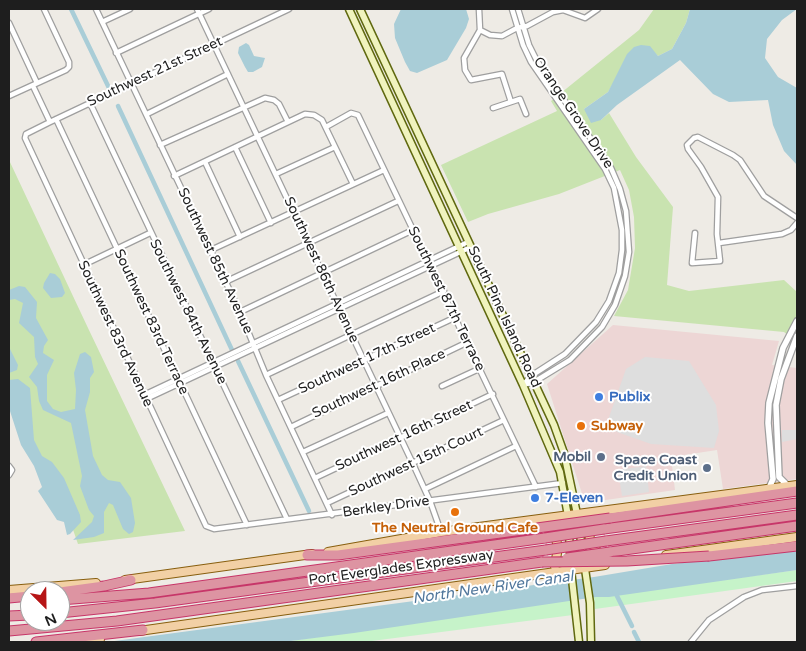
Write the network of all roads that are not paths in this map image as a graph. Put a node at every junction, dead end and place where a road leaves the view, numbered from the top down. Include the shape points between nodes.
1 (44, 9) edge
2 (96, 9) edge
3 (130, 9) edge
4 (209, 9) edge
5 (289, 9) edge
6 (349, 9) edge
7 (360, 9) edge
8 (479, 9) edge
9 (512, 9) edge
10 (518, 9) edge
11 (598, 9) edge
12 (198, 11) edge
13 (102, 22) junction
14 (9, 23) edge
15 (523, 27) junction
16 (517, 28) junction
17 (480, 30) junction
18 (214, 44) junction
19 (116, 53) junction
20 (228, 74) junction
21 (132, 83) junction
22 (35, 84) junction
23 (9, 96) edge
24 (511, 102) junction
25 (90, 104) junction
26 (244, 107) junction
27 (494, 108) dead end
28 (147, 114) junction
29 (526, 114) dead end
30 (56, 120) junction
31 (50, 122) junction
32 (288, 122) junction
33 (326, 127) junction
34 (258, 136) junction
35 (25, 138) joint
36 (160, 145) junction
37 (235, 147) junction
38 (335, 147) junction
39 (205, 162) junction
40 (384, 170) junction
41 (276, 174) junction
42 (174, 176) junction
43 (353, 184) junction
44 (398, 200) junction
45 (294, 212) junction
46 (797, 218) edge
47 (271, 223) junction
48 (797, 223) edge
49 (413, 230) junction
50 (150, 233) junction
51 (695, 233) dead end
52 (240, 237) junction
53 (308, 243) junction
54 (719, 243) junction
55 (469, 245) junction
56 (116, 249) junction
57 (460, 249) junction
58 (211, 250) junction
59 (429, 263) junction
60 (83, 264) junction
61 (323, 273) junction
62 (225, 282) junction
63 (444, 292) junction
64 (338, 306) junction
65 (240, 312) junction
66 (456, 317) junction
67 (797, 321) edge
68 (351, 335) junction
69 (797, 336) edge
70 (468, 342) junction
71 (253, 346) junction
72 (363, 361) junction
73 (213, 365) junction
74 (480, 368) junction
75 (266, 375) junction
76 (533, 379) junction
77 (179, 381) junction
78 (523, 385) junction
79 (375, 386) junction
80 (442, 386) dead end
81 (493, 394) junction
82 (145, 397) junction
83 (278, 400) junction
84 (388, 412) junction
85 (504, 420) junction
86 (291, 427) junction
87 (400, 437) junction
88 (548, 441) junction
89 (516, 446) junction
90 (303, 452) junction
91 (564, 453) junction
92 (413, 464) junction
93 (9, 466) edge
94 (9, 475) edge
95 (315, 478) junction
96 (563, 483) junction
97 (797, 484) edge
98 (787, 485) junction
99 (536, 487) junction
100 (769, 488) junction
101 (425, 489) junction
102 (797, 492) edge
103 (430, 501) junction
104 (327, 503) junction
105 (797, 503) edge
106 (600, 511) junction
107 (577, 514) junction
108 (797, 514) edge
109 (332, 515) junction
110 (568, 516) junction
111 (287, 520) junction
112 (538, 524) junction
113 (247, 525) junction
114 (797, 526) edge
115 (209, 529) joint
116 (441, 532) junction
117 (797, 536) edge
118 (797, 546) edge
119 (307, 555) junction
120 (542, 562) junction
121 (612, 564) junction
122 (586, 571) junction
123 (550, 573) junction
124 (571, 573) junction
125 (131, 580) junction
126 (797, 586) edge
127 (9, 590) edge
128 (70, 591) edge
129 (70, 599) edge
130 (70, 612) edge
131 (70, 627) edge
132 (143, 630) junction
133 (38, 631) edge
134 (9, 635) edge
135 (36, 642) edge
136 (76, 642) edge
137 (579, 642) edge
138 (592, 642) edge
139 (691, 642) edge

1 - 22 street via 70,62 66,70
2 - 13 street, Southwest 85th Avenue
3 - 13 street
4 - 12 street
5 - 18 street, Southwest 21st Street
6 - 57 main road, South Pine Island Road
7 - 55 main road, South Pine Island Road
8 - 17 street
9 - 16 street, Orange Grove Drive
10 - 15 street, Orange Grove Drive
11 - 15 street via 585,18 563,10 554,12
12 - 18 street, Southwest 86th Avenue
12 - 19 street
13 - 19 street, Southwest 85th Avenue
14 - 22 street
15 - 16 street
15 - 76 street, Orange Grove Drive via 537,61 612,168 622,196 629,252 625,276 615,305 606,319 570,360
16 - 17 street via 502,36
16 - 76 street, Orange Grove Drive via 531,62 606,169 614,188 622,230 619,273 609,301 596,322 565,354
17 - 24 street via 464,58 465,70 471,80 502,74
18 - 20 street, Southwest 86th Avenue
18 - 21 street, Southwest 21st Street
19 - 21 street, Southwest 85th Avenue
20 - 26 street, Southwest 86th Avenue
20 - 28 street
21 - 25 street, Southwest 21st Street
21 - 28 street, Southwest 85th Avenue
22 - 23 street
22 - 31 street
24 - 27 street
24 - 29 street via 520,99
25 - 30 street, Southwest 21st Street
25 - 50 street, Southwest 84th Avenue
26 - 32 street via 265,98 274,100
26 - 34 street, Southwest 86th Avenue
26 - 36 street
28 - 36 street, Southwest 85th Avenue
30 - 31 street, Southwest 21st Street
30 - 56 street, Southwest 83rd Terrace
31 - 35 street, Southwest 21st Street via 26,134
32 - 33 street via 305,114 314,115
32 - 34 street
33 - 38 street
33 - 40 street, Southwest 87th Terrace via 355,112
34 - 37 street
34 - 41 street, Southwest 86th Avenue
35 - 60 street, Southwest 83rd Avenue
36 - 42 street, Southwest 85th Avenue
37 - 39 street
37 - 47 street
38 - 41 street
38 - 43 street
39 - 42 street
39 - 52 street
40 - 43 street
40 - 44 street, Southwest 87th Terrace
41 - 45 street, Southwest 86th Avenue
42 - 58 street, Southwest 85th Avenue
43 - 45 street
44 - 49 street, Southwest 87th Terrace
44 - 53 street
45 - 47 street
45 - 53 street, Southwest 86th Avenue
46 - 54 street via 764,196 740,160 698,137 694,138 688,149 718,197
47 - 52 street
48 - 54 street via 782,234
49 - 59 street, Southwest 87th Terrace
49 - 61 street
50 - 56 street
50 - 73 street, Southwest 84th Avenue
51 - 54 street via 692,263 720,260
52 - 58 street
53 - 61 street, Southwest 86th Avenue
53 - 62 street
55 - 57 street
55 - 76 main road, South Pine Island Road
56 - 60 street
56 - 77 street, Southwest 83rd Terrace
57 - 59 street
57 - 78 main road, South Pine Island Road
58 - 62 street, Southwest 85th Avenue
59 - 63 street, Southwest 87th Terrace
59 - 64 street
60 - 82 street, Southwest 83rd Avenue
61 - 64 street, Southwest 86th Avenue
61 - 65 street
62 - 65 street, Southwest 85th Avenue
63 - 66 street, Southwest 87th Terrace
63 - 68 street
64 - 68 street, Southwest 86th Avenue
64 - 71 street
65 - 71 street, Southwest 85th Avenue
66 - 70 street, Southwest 87th Terrace
66 - 72 street, Southwest 17th Street
67 - 100 street via 783,348 770,403 768,447 773,479
68 - 72 street, Southwest 86th Avenue
68 - 75 street
69 - 98 street via 776,405 779,477
70 - 74 street, Southwest 87th Terrace
70 - 79 street, Southwest 16th Place
71 - 73 street
71 - 75 street, Southwest 85th Avenue
72 - 79 street, Southwest 86th Avenue
72 - 83 street, Southwest 17th Street
73 - 77 street
73 - 111 street, Southwest 84th Avenue
74 - 80 street
74 - 81 street, Southwest 87th Terrace
75 - 83 street, Southwest 85th Avenue
76 - 78 street, Orange Grove Drive
76 - 91 main road, South Pine Island Road
77 - 82 street
77 - 113 street, Southwest 83rd Terrace
78 - 88 main road, South Pine Island Road
79 - 84 street, Southwest 86th Avenue
79 - 86 street, Southwest 16th Place
81 - 85 street, Southwest 87th Terrace
81 - 87 street, Southwest 16th Street
82 - 115 street, Southwest 83rd Avenue
83 - 86 street, Southwest 85th Avenue
84 - 87 street, Southwest 86th Avenue
84 - 90 street
85 - 89 street, Southwest 87th Terrace
85 - 92 street, Southwest 15th Court
86 - 90 street, Southwest 85th Avenue
87 - 92 street, Southwest 86th Avenue
87 - 95 street, Southwest 16th Street
88 - 91 main road via 553,448
88 - 96 main road, South Pine Island Road
89 - 99 street, Southwest 87th Terrace
89 - 101 street
90 - 95 street, Southwest 85th Avenue
91 - 107 main road, South Pine Island Road
92 - 101 street, Southwest 86th Avenue
92 - 104 street, Southwest 15th Court
93 - 94 street via 12,470
95 - 104 street, Southwest 85th Avenue
96 - 99 street, Berkley Drive
96 - 110 main road, South Pine Island Road
97 - 98 main road
98 - 100 main road
99 - 103 street, Berkley Drive
100 - 106 main road
101 - 103 street, Southwest 86th Avenue
102 - 112 highway, bridge via 610,518
103 - 109 street, Berkley Drive
103 - 116 street, Southwest 86th Avenue
104 - 109 street, Southwest 85th Avenue
105 - 129 highway, Port Everglades Expressway, bridge via 158,591
106 - 107 main road
106 - 121 main road via 590,522 590,542 596,552
107 - 110 main road
107 - 122 main road, South Pine Island Road
108 - 130 highway, bridge
109 - 111 street, Berkley Drive
110 - 112 main road
110 - 124 main road, South Pine Island Road
111 - 113 street, Berkley Drive
112 - 116 main road
112 - 119 highway via 338,555
112 - 123 main road via 548,522 558,547 557,561
113 - 115 street, Berkley Drive
114 - 120 highway, Port Everglades Expressway, bridge
116 - 119 main road
117 - 121 main road
118 - 120 highway, bridge via 709,556
119 - 125 main road
120 - 131 highway, Port Everglades Expressway
121 - 122 main road
122 - 124 main road
122 - 138 main road, South Pine Island Road
123 - 124 main road
123 - 132 main road
124 - 137 main road, South Pine Island Road
125 - 127 main road
125 - 128 highway
126 - 139 street via 762,590 744,597 709,620
132 - 135 highway
132 - 136 main road
133 - 134 highway

